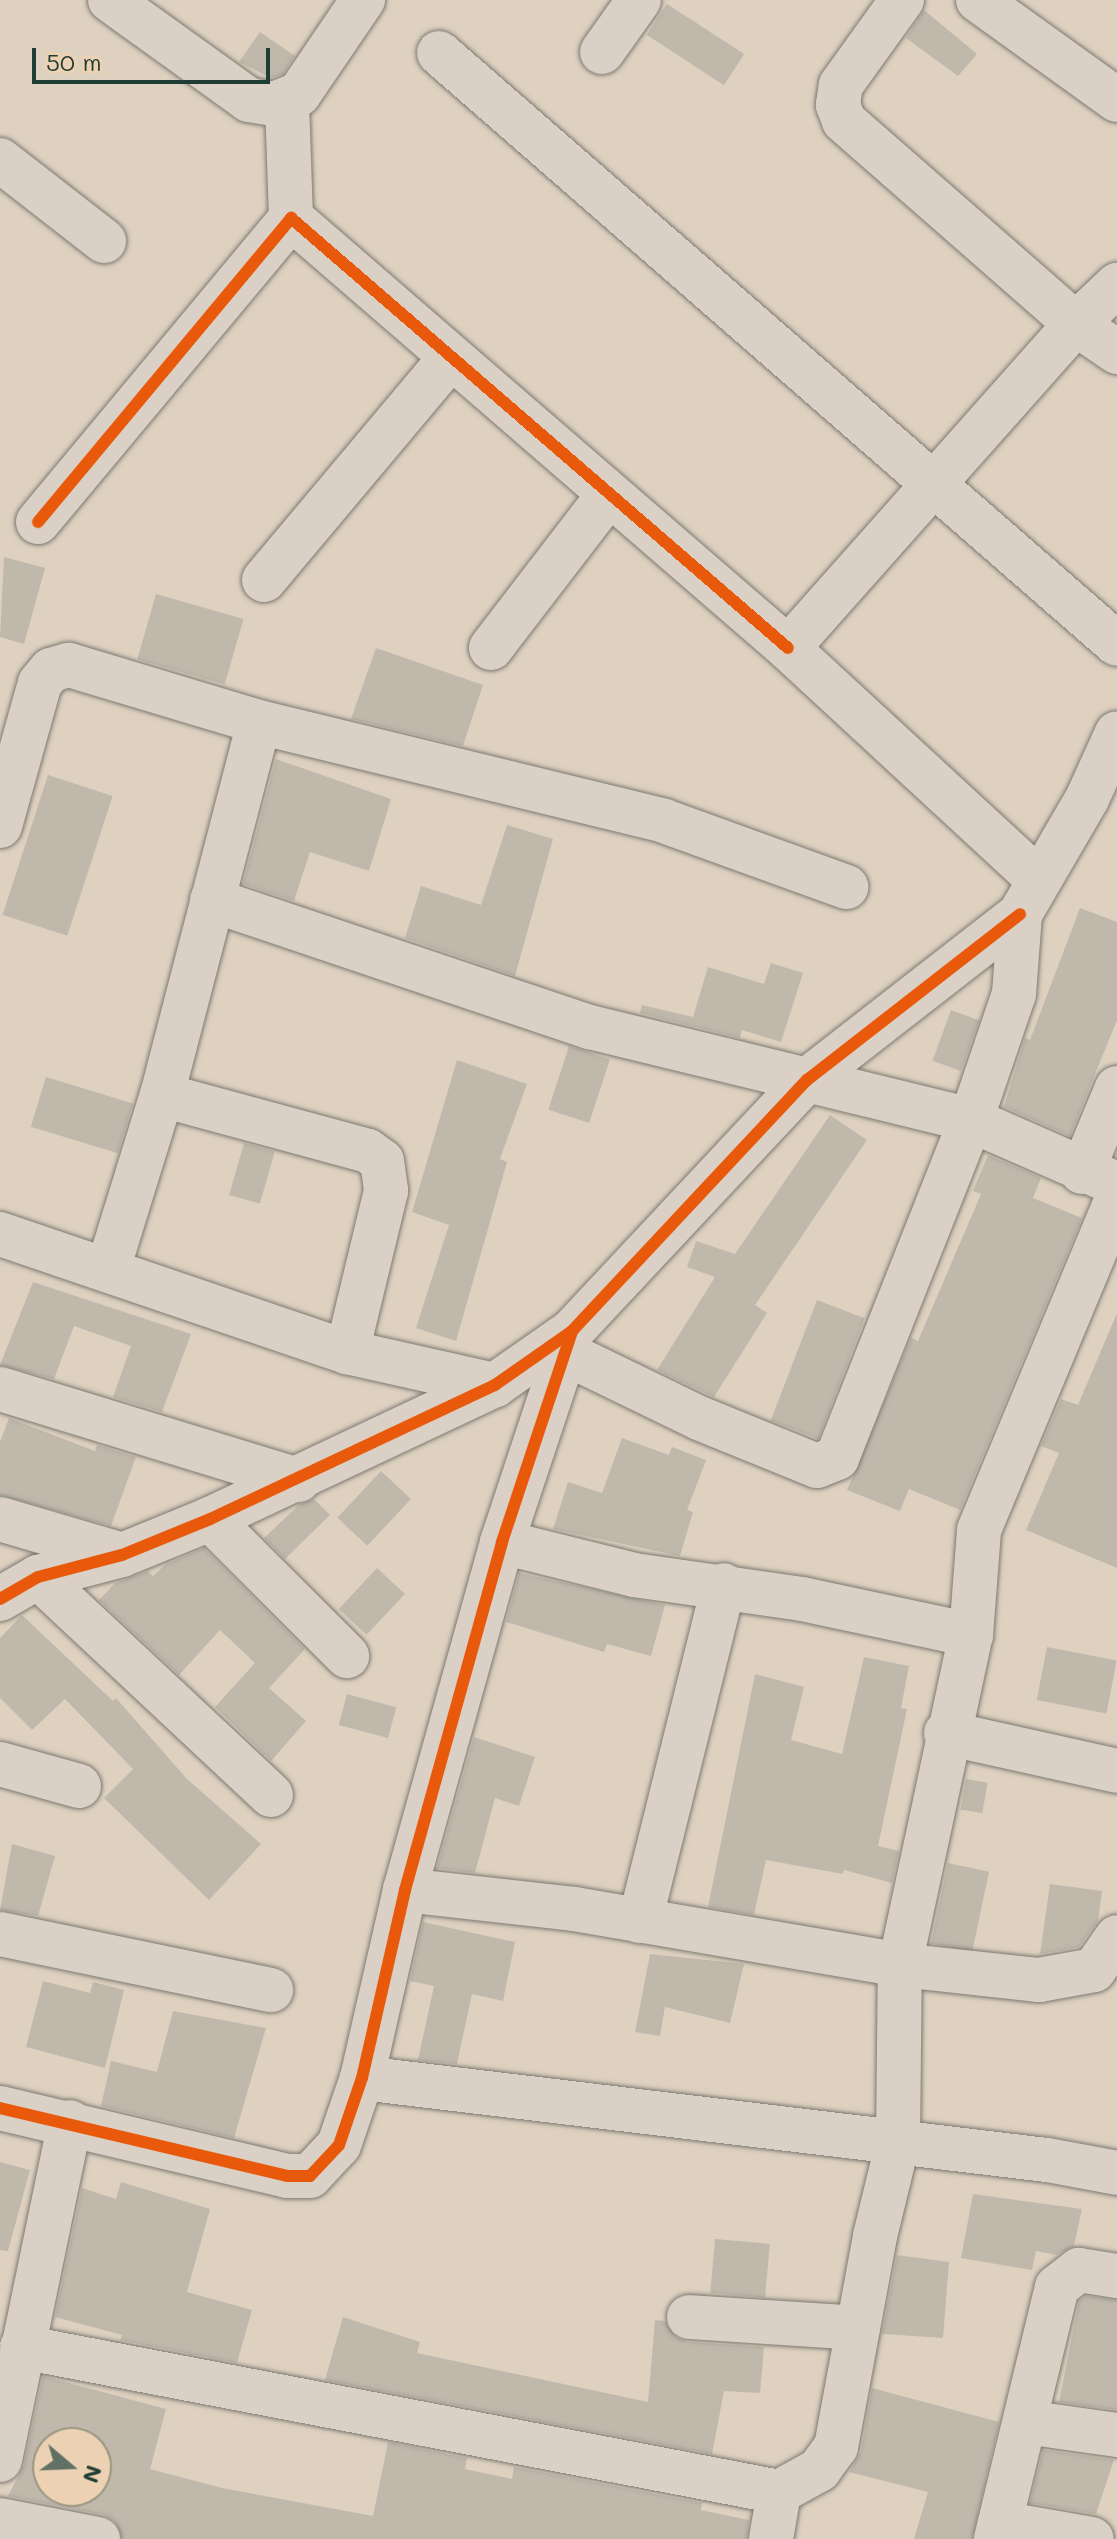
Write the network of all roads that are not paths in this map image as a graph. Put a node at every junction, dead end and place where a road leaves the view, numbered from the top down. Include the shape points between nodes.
1 (110, 0) edge
2 (363, 0) edge
3 (639, 0) edge
4 (902, 0) edge
5 (978, 0) edge
6 (602, 52) dead end
7 (439, 53) dead end
8 (1117, 100) edge
9 (287, 103) junction
10 (0, 160) edge
11 (291, 218) junction
12 (104, 241) dead end
13 (1117, 285) edge
14 (1076, 324) junction
15 (1117, 352) edge
16 (451, 357) junction
17 (932, 486) junction
18 (609, 494) junction
19 (38, 522) dead end
20 (264, 580) dead end
21 (1117, 644) edge
22 (491, 648) dead end
23 (788, 648) junction
24 (259, 722) junction
25 (1117, 733) edge
26 (0, 826) edge
27 (846, 887) dead end
28 (1029, 897) junction
29 (212, 900) junction
30 (807, 1080) junction
31 (1117, 1088) edge
32 (162, 1095) junction
33 (971, 1120) junction
34 (1099, 1178) edge
35 (1117, 1198) edge
36 (0, 1234) edge
37 (108, 1269) junction
38 (569, 1342) junction
39 (347, 1352) junction
40 (495, 1385) junction
41 (0, 1389) edge
42 (298, 1480) junction
43 (0, 1519) edge
44 (210, 1519) junction
45 (502, 1542) junction
46 (122, 1555) junction
47 (38, 1577) junction
48 (724, 1585) junction
49 (0, 1599) edge
50 (971, 1635) junction
51 (347, 1656) dead end
52 (946, 1733) junction
53 (0, 1764) edge
54 (1117, 1771) edge
55 (79, 1786) dead end
56 (271, 1795) dead end
57 (405, 1890) junction
58 (640, 1921) junction
59 (0, 1934) edge
60 (1117, 1937) edge
61 (900, 1965) junction
62 (271, 1990) dead end
63 (362, 2078) junction
64 (0, 2108) edge
65 (70, 2122) junction
66 (898, 2142) junction
67 (1117, 2173) edge
68 (1117, 2276) edge
69 (689, 2317) dead end
70 (858, 2328) junction
71 (22, 2347) junction
72 (1025, 2422) junction
73 (1117, 2435) edge
74 (0, 2460) edge
75 (779, 2492) junction
76 (0, 2520) edge
77 (998, 2531) edge
78 (98, 2539) edge
79 (771, 2539) edge
80 (1092, 2539) edge

1 - 9 street via 249,100
2 - 9 street via 299,94
3 - 6 street
4 - 14 street via 841,85 838,105 844,121
5 - 8 street
7 - 17 street
9 - 11 street
10 - 12 street
11 - 16 street
11 - 19 street
13 - 14 street
14 - 15 street
14 - 17 street
16 - 18 street
16 - 20 street
17 - 21 street
17 - 23 street
18 - 22 street
18 - 23 street
23 - 28 street
24 - 26 street via 87,666 51,670 40,683
24 - 27 street via 664,821
24 - 29 street
25 - 28 street via 1087,799
28 - 30 street
28 - 33 street via 1014,994
29 - 30 street via 590,1027
29 - 32 street
30 - 33 street
30 - 38 street
31 - 34 street
32 - 37 street
32 - 39 street via 368,1151 382,1161 386,1191
33 - 34 street
33 - 38 street via 837,1458 830,1463 817,1466 699,1418
35 - 50 street via 979,1530
36 - 37 street
37 - 39 street
38 - 40 street
38 - 45 street
39 - 40 street
40 - 42 street
41 - 42 street
42 - 44 street
43 - 46 street
44 - 46 street
44 - 51 street
45 - 48 street via 634,1575
45 - 57 street
46 - 47 street
47 - 49 street
47 - 56 street
48 - 50 street
48 - 58 street
50 - 52 street
52 - 54 street
52 - 61 street
53 - 55 street
57 - 58 street
57 - 63 street
58 - 61 street
59 - 62 street
60 - 61 street via 1094,1970 1039,1980
61 - 66 street
63 - 65 street via 339,2145 310,2176 287,2176
63 - 66 street
64 - 65 street
65 - 71 street
66 - 67 street
66 - 70 street
68 - 72 street via 1079,2270 1062,2279
69 - 70 street
70 - 75 street via 836,2447 819,2470
71 - 74 street
71 - 75 street
72 - 73 street
72 - 77 street
75 - 79 street
76 - 78 street
77 - 80 street

